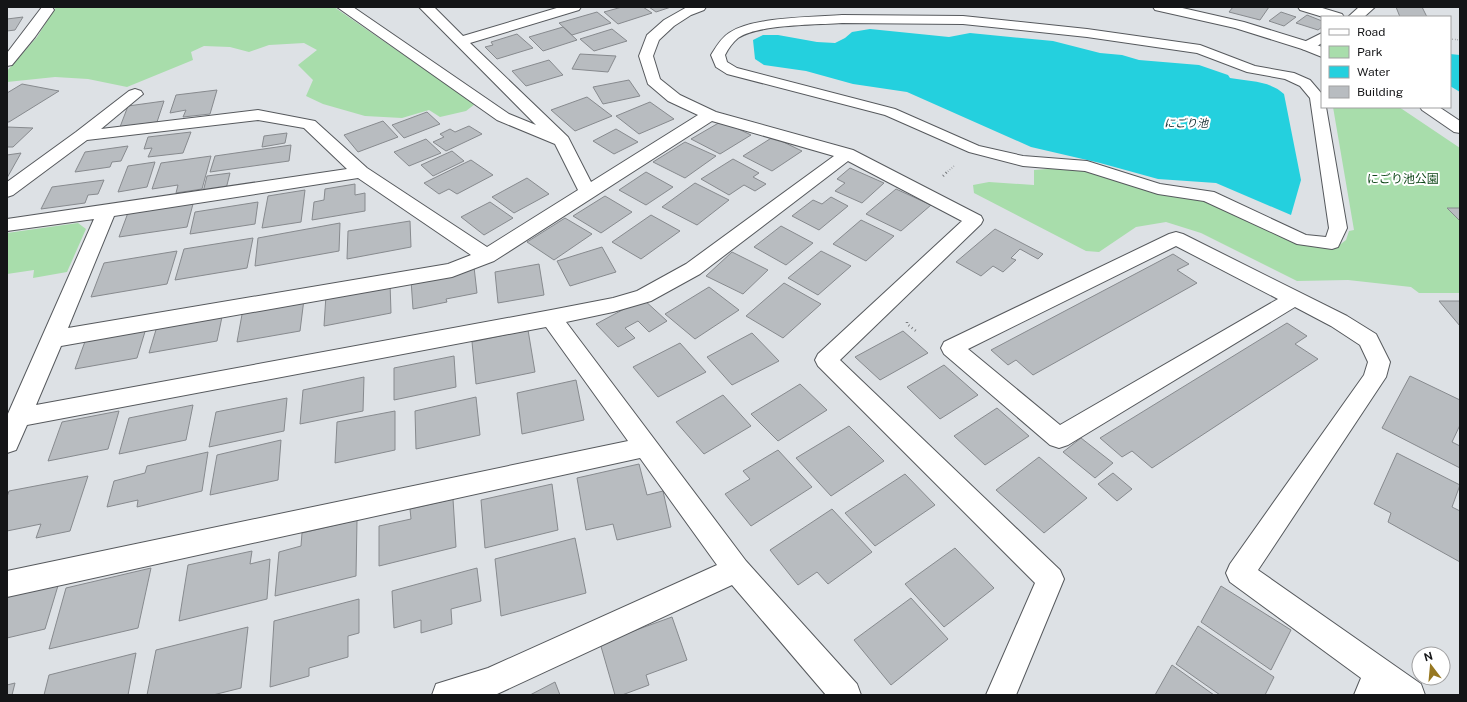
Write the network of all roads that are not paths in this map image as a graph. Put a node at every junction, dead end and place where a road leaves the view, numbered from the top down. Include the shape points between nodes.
1 (344, 7) edge
2 (426, 7) edge
3 (574, 7) edge
4 (699, 7) edge
5 (1160, 7) edge
6 (1305, 7) edge
7 (1368, 7) edge
8 (47, 10) dead end
9 (1333, 16) edge
10 (1356, 16) edge
11 (1321, 38) edge
12 (461, 41) junction
13 (1307, 46) junction
14 (1321, 53) edge
15 (7, 62) edge
16 (135, 94) dead end
17 (1430, 108) edge
18 (710, 115) junction
19 (1460, 128) edge
20 (82, 136) junction
21 (562, 141) junction
22 (974, 149) joint
23 (847, 154) junction
24 (361, 172) junction
25 (7, 191) edge
26 (588, 193) junction
27 (107, 211) junction
28 (7, 225) edge
29 (487, 256) junction
30 (1293, 299) junction
31 (551, 318) junction
32 (53, 339) junction
33 (19, 417) junction
34 (7, 443) edge
35 (646, 447) junction
36 (736, 570) junction
37 (7, 584) edge
38 (1375, 685) edge
39 (447, 695) edge
40 (846, 695) edge
41 (1001, 695) edge
42 (1410, 695) edge

1 - 21 street via 503,117
2 - 12 street
3 - 12 street
4 - 18 street via 669,22 652,38 646,56 653,80 674,98
5 - 13 street via 1239,25
6 - 9 street
7 - 10 street
8 - 15 street
11 - 13 street
12 - 21 street
13 - 14 street
16 - 20 street
17 - 19 street
18 - 23 street
18 - 26 street
20 - 24 street via 258,115 309,124
20 - 25 street
21 - 26 street
22 - 22 street via 1023,161 1087,166 1158,189 1208,196 1303,240 1332,243 1338,228 1317,97 1305,83 1289,76 1252,69 1200,49 1087,33 963,20 842,18 754,28 737,33 727,41 718,55 721,64 732,71 890,112
23 - 31 street via 693,269 644,296
23 - 41 street via 974,220 826,360 1050,579
24 - 27 street
24 - 29 street
26 - 29 street
27 - 28 street
27 - 32 street
29 - 32 street via 452,270
30 - 30 street via 1176,238 952,348 1059,438
30 - 38 street via 1339,320 1368,340 1380,362 1375,377 1240,573
31 - 33 street
31 - 35 street
32 - 33 street
33 - 34 street
35 - 36 street
35 - 37 street
36 - 39 street via 490,682
36 - 40 street
38 - 42 street

